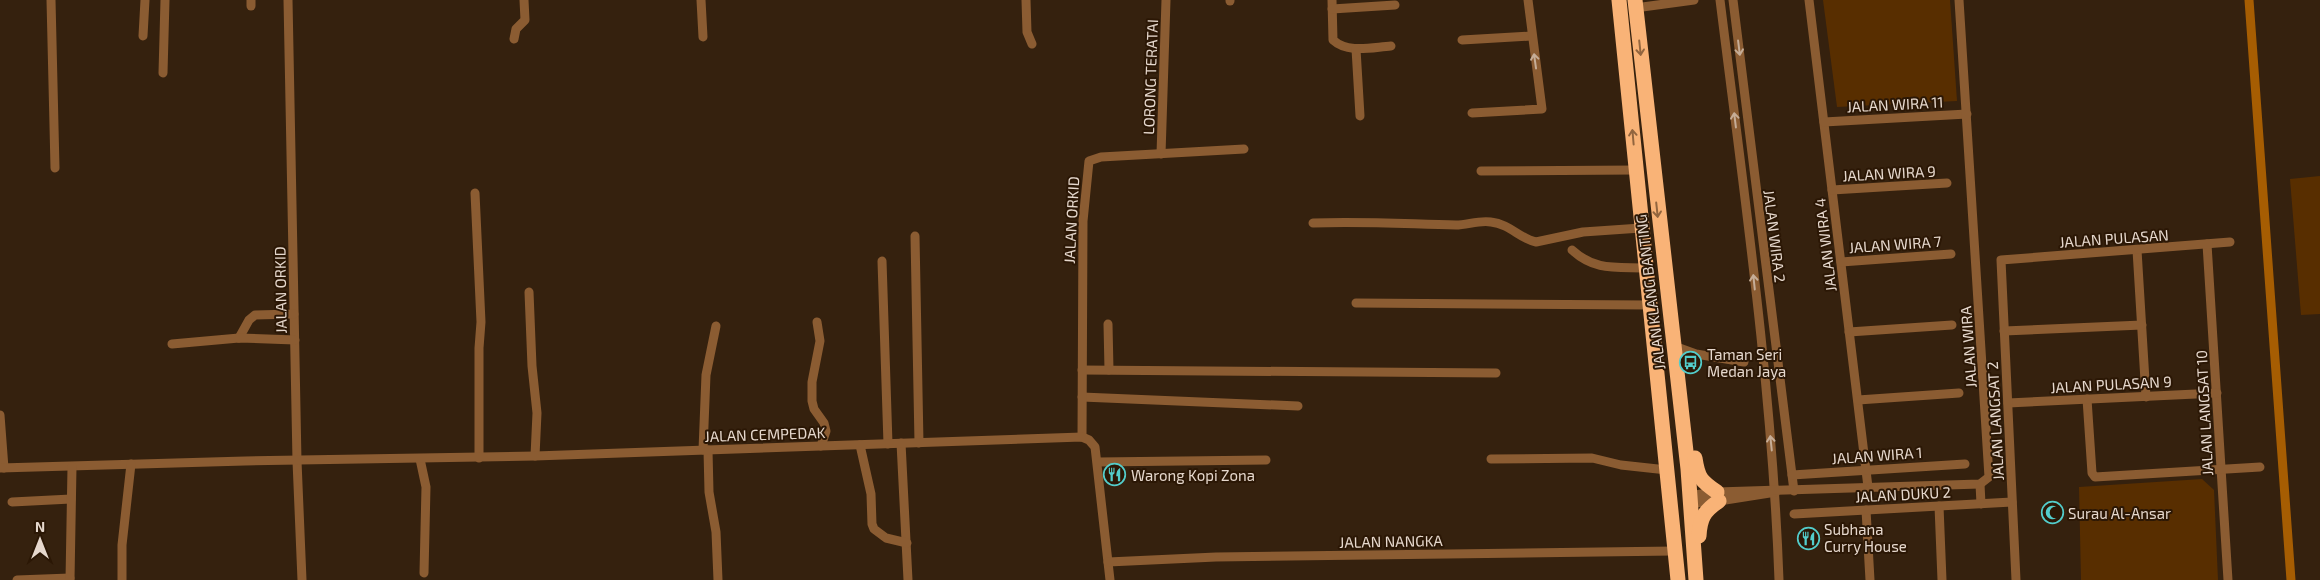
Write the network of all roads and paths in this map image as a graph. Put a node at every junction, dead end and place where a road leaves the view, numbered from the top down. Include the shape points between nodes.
1 (51, 0) edge
2 (144, 0) edge
3 (165, 0) edge
4 (288, 0) edge
5 (524, 0) edge
6 (701, 0) edge
7 (1026, 0) edge
8 (1166, 0) edge
9 (1528, 0) edge
10 (1619, 0) edge
11 (1694, 0) edge
12 (1720, 0) edge
13 (1733, 0) edge
14 (1809, 0) edge
15 (1959, 0) edge
16 (1635, 4) edge
17 (1332, 5) edge
18 (1395, 5) dead end
19 (142, 36) dead end
20 (703, 36) dead end
21 (1532, 36) junction
22 (514, 39) dead end
23 (1462, 40) dead end
24 (1032, 44) dead end
25 (1391, 46) dead end
26 (1356, 49) junction
27 (164, 73) dead end
28 (1472, 113) dead end
29 (1967, 114) junction
30 (1360, 116) dead end
31 (1824, 122) junction
32 (1244, 149) dead end
33 (1161, 154) junction
34 (55, 168) dead end
35 (1636, 170) junction
36 (1481, 172) dead end
37 (1947, 184) dead end
38 (1832, 190) junction
39 (475, 193) dead end
40 (1313, 223) dead end
41 (1641, 228) junction
42 (915, 236) dead end
43 (2230, 242) dead end
44 (2207, 244) junction
45 (1572, 250) dead end
46 (2137, 250) junction
47 (1951, 254) dead end
48 (2000, 260) joint
49 (882, 261) dead end
50 (1841, 262) junction
51 (1645, 268) junction
52 (529, 292) dead end
53 (1356, 303) dead end
54 (1650, 305) junction
55 (294, 314) junction
56 (817, 322) dead end
57 (1108, 324) dead end
58 (1952, 325) dead end
59 (2142, 325) junction
60 (716, 326) dead end
61 (2004, 331) junction
62 (1849, 332) junction
63 (239, 338) junction
64 (295, 340) junction
65 (172, 344) dead end
66 (1674, 346) junction
67 (1744, 362) dead end
68 (1677, 368) junction
69 (1082, 370) junction
70 (1109, 370) junction
71 (1496, 373) dead end
72 (1660, 387) junction
73 (1959, 393) dead end
74 (2216, 393) junction
75 (1082, 397) junction
76 (2146, 397) junction
77 (2087, 399) junction
78 (1858, 400) junction
79 (2008, 403) junction
80 (1298, 406) dead end
81 (0, 415) edge
82 (1082, 437) junction
83 (901, 443) junction
84 (919, 443) junction
85 (888, 444) junction
86 (860, 445) junction
87 (822, 446) junction
88 (706, 450) junction
89 (535, 456) junction
90 (420, 458) junction
91 (479, 458) junction
92 (1491, 459) dead end
93 (1266, 460) dead end
94 (297, 461) junction
95 (1098, 462) junction
96 (131, 464) junction
97 (1965, 464) dead end
98 (72, 467) junction
99 (2260, 467) dead end
100 (2, 468) edge
101 (1667, 470) junction
102 (1866, 470) junction
103 (2221, 470) junction
104 (1792, 475) junction
105 (1980, 484) junction
106 (1868, 487) junction
107 (1794, 491) junction
108 (1776, 492) junction
109 (1718, 497) junction
110 (1690, 498) junction
111 (71, 499) junction
112 (12, 502) dead end
113 (2012, 502) junction
114 (1981, 504) junction
115 (1938, 506) junction
116 (1866, 510) junction
117 (1794, 514) dead end
118 (907, 543) junction
119 (1674, 551) junction
120 (1108, 562) junction
121 (424, 573) dead end
122 (70, 579) edge
123 (17, 580) edge
124 (122, 580) edge
125 (302, 580) edge
126 (718, 580) edge
127 (908, 580) edge
128 (1110, 580) edge
129 (1678, 580) edge
130 (1697, 580) edge
131 (1779, 580) edge
132 (1870, 580) edge
133 (1942, 580) edge
134 (2016, 580) edge
135 (2228, 580) edge

1 - 34 street
2 - 19 street
3 - 27 street
4 - 55 street, JALAN ORKID
5 - 22 street via 525,20 516,29
6 - 20 street
7 - 24 street via 1027,32
8 - 33 street, LORONG TERATAI
9 - 21 street
35 -> 10 highway, JALAN KLANG BANTING
11 - 16 street
108 -> 12 street
13 -> 104 street, JALAN WIRA 2
14 - 31 street, JALAN WIRA 4
15 - 29 street, JALAN WIRA
16 -> 66 highway, JALAN KLANG BANTING
17 - 18 street
17 - 26 street via 1333,40
21 - 23 street
28 -> 21 street via 1542,109
25 - 26 street
26 - 30 street
29 - 31 street, JALAN WIRA 11
29 - 105 street, JALAN WIRA via 1989,470 1989,477
31 - 38 street, JALAN WIRA 4
32 - 33 street, JALAN ORKID
33 - 69 street, JALAN ORKID via 1101,157 1092,159 1088,164 1083,221
35 - 36 street
35 - 41 highway, JALAN KLANG BANTING
37 - 38 street, JALAN WIRA 9
38 - 50 street, JALAN WIRA 4
39 - 91 street via 481,322
40 - 41 street via 1358,221 1459,225 1490,222 1510,227 1536,242 1582,232
41 - 51 highway, JALAN KLANG BANTING
42 - 84 street
43 - 44 street, JALAN PULASAN
44 - 46 street, JALAN PULASAN
44 - 74 street, JALAN LANGSAT 10
45 - 51 street via 1597,266
46 - 48 street, JALAN PULASAN
46 - 59 street
47 - 50 street, JALAN WIRA 7
48 - 61 street, JALAN LANGSAT 2
49 - 85 street
50 - 62 street, JALAN WIRA 4
51 - 54 highway, JALAN KLANG BANTING
52 - 89 street via 537,413
53 - 54 street
54 - 72 highway, JALAN KLANG BANTING
55 - 63 street via 255,315
55 - 64 street, JALAN ORKID
56 - 87 street via 820,341 812,382 812,401 826,431
57 - 70 street
58 - 62 street
59 - 61 street
59 - 76 street
60 - 88 street via 706,375
61 - 79 street, JALAN LANGSAT 2
62 - 78 street, JALAN WIRA 4
63 - 64 street
63 - 65 street
64 - 94 street, JALAN ORKID
66 - 67 street via 1696,354
66 - 68 highway, JALAN KLANG BANTING
68 - 109 highway via 1698,474
68 - 110 highway, JALAN KLANG BANTING
69 - 70 street
69 - 75 street, JALAN ORKID
70 - 71 street
72 - 101 highway, JALAN KLANG BANTING
72 - 110 highway via 1678,487
73 - 78 street
74 - 76 street, JALAN PULASAN 9
74 - 103 street, JALAN LANGSAT 10
75 - 80 street
75 - 82 street, JALAN ORKID
76 - 77 street, JALAN PULASAN 9
77 - 79 street, JALAN PULASAN 9
77 - 103 street via 2092,474 2095,477
78 - 102 street, JALAN WIRA 4
79 - 113 street, JALAN LANGSAT 2
81 - 100 street
82 - 84 street, JALAN CEMPEDAK
82 - 95 street via 1093,443
83 - 84 street, JALAN CEMPEDAK
83 - 85 street, JALAN CEMPEDAK
83 - 118 street
85 - 86 street, JALAN CEMPEDAK
86 - 87 street, JALAN CEMPEDAK
86 - 118 street via 871,494 874,529 886,538
87 - 88 street, JALAN CEMPEDAK
88 - 89 street, JALAN CEMPEDAK
88 - 126 street
89 - 91 street, JALAN CEMPEDAK
90 - 91 street, JALAN CEMPEDAK
90 - 94 street, JALAN CEMPEDAK
90 - 121 street via 426,487
92 - 101 street via 1592,458
93 - 95 street
94 - 96 street, JALAN CEMPEDAK
94 - 125 street, JALAN ORKID
95 - 120 street
96 - 98 street, JALAN CEMPEDAK
96 - 124 street via 122,545
97 - 102 street, JALAN WIRA 1
98 - 100 street, JALAN CEMPEDAK
98 - 111 street
99 - 103 street
101 - 119 highway, JALAN KLANG BANTING
102 - 104 street, JALAN WIRA 1
102 - 106 street, JALAN WIRA 4
103 - 135 street, JALAN LANGSAT 10
104 - 107 street, JALAN WIRA 2
105 - 106 street
105 - 114 street
106 - 107 street
107 - 108 street
108 - 109 street
108 - 131 street
109 - 110 street via 1694,495
109 - 130 highway via 1700,520
110 - 129 highway via 1679,510
110 - 130 highway, JALAN KLANG BANTING
111 - 112 street
111 - 122 street
113 - 114 street, JALAN DUKU 2
113 - 134 street, JALAN LANGSAT 2
114 - 115 street, JALAN DUKU 2
115 - 116 street, JALAN DUKU 2
115 - 133 street
116 - 117 street, JALAN DUKU 2
116 - 132 street
118 - 127 street
119 - 120 street, JALAN NANGKA via 1216,557
119 - 129 highway, JALAN KLANG BANTING
120 - 128 street
122 - 123 street

